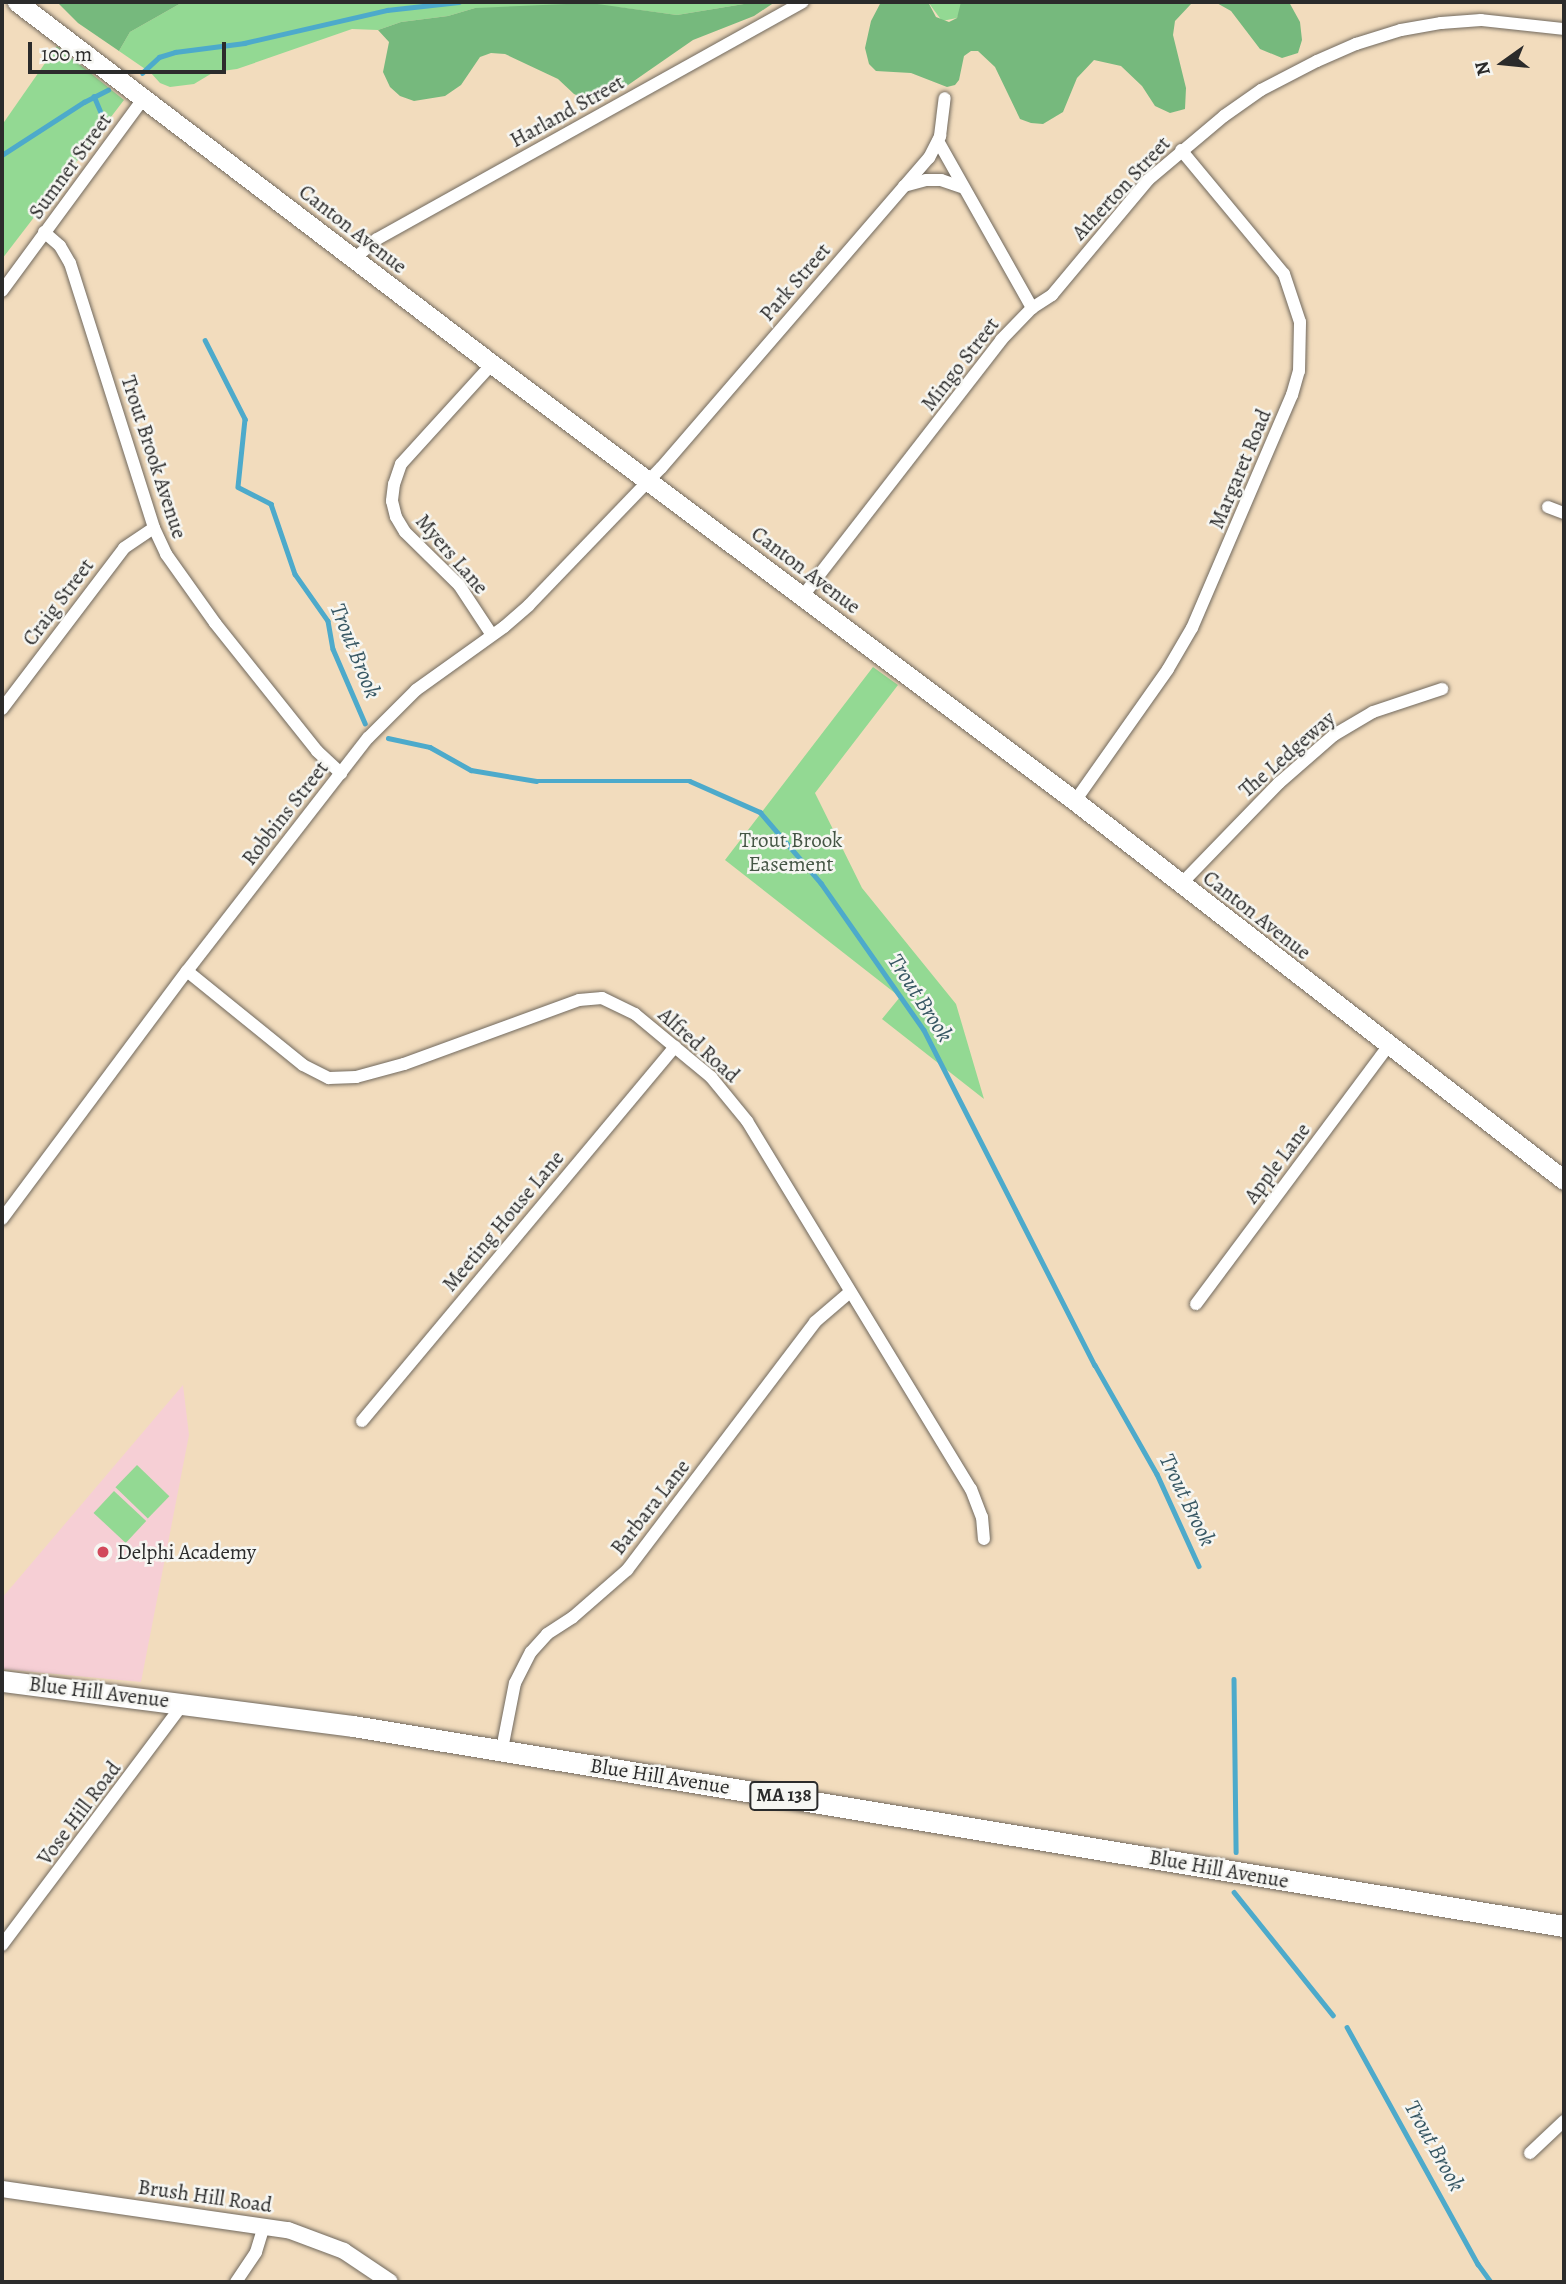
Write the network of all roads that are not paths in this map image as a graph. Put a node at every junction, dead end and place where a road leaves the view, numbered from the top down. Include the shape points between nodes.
1 (17, 2) edge
2 (802, 2) edge
3 (1564, 29) edge
4 (144, 98) junction
5 (945, 98) dead end
6 (938, 141) junction
7 (1181, 150) junction
8 (904, 187) junction
9 (965, 190) junction
10 (44, 232) junction
11 (354, 259) junction
12 (2, 291) edge
13 (1032, 308) junction
14 (492, 364) junction
15 (650, 480) junction
16 (1548, 507) dead end
17 (1564, 513) edge
18 (154, 528) junction
19 (803, 597) junction
20 (492, 635) junction
21 (1442, 689) dead end
22 (2, 709) edge
23 (341, 773) junction
24 (1075, 801) junction
25 (1181, 884) junction
26 (187, 971) junction
27 (674, 1046) junction
28 (1388, 1046) junction
29 (1564, 1180) edge
30 (2, 1219) edge
31 (850, 1292) junction
32 (1196, 1304) dead end
33 (362, 1421) dead end
34 (984, 1539) dead end
35 (2, 1681) edge
36 (184, 1702) junction
37 (502, 1749) junction
38 (1564, 1926) edge
39 (2, 1944) edge
40 (1564, 2121) edge
41 (1530, 2153) dead end
42 (2, 2189) edge
43 (264, 2225) junction
44 (236, 2282) edge
45 (390, 2282) edge

1 - 4 main road, Canton Avenue
2 - 11 street, Harland Street via 370,243
3 - 7 street, Atherton Street via 1468,21 1371,39 1268,86
4 - 10 street, Sumner Street
4 - 11 main road, Canton Avenue
5 - 6 street, Park Street
6 - 8 street, Park Street
6 - 9 street
7 - 13 street, Atherton Street via 1130,201 1052,295
7 - 24 street, Margaret Road via 1284,274 1300,322 1299,370 1192,628
8 - 9 street via 941,180
8 - 15 street, Park Street
9 - 13 street
10 - 12 street, Sumner Street
10 - 18 street, Trout Brook Avenue via 71,264
11 - 14 main road, Canton Avenue
13 - 19 street, Mingo Street via 995,347
14 - 15 main road, Canton Avenue
14 - 20 street, Myers Lane via 401,464 392,501 405,532 459,585
15 - 19 main road, Canton Avenue
15 - 20 street, Robbins Street via 562,573
16 - 17 street
18 - 22 street, Craig Street via 124,548
18 - 23 street, Trout Brook Avenue via 166,555 215,623 317,751
19 - 24 main road, Canton Avenue
20 - 23 street, Robbins Street via 402,701
21 - 25 street, The Ledgeway via 1384,708 1334,736 1272,790
23 - 26 street, Robbins Street
24 - 25 main road, Canton Avenue
25 - 28 main road, Canton Avenue
26 - 27 street, Alfred Road via 303,1065 329,1078 388,1069 571,1002 594,998 626,1008
26 - 30 street, Robbins Street
27 - 31 street, Alfred Road via 737,1107
27 - 33 street, Meeting House Lane
28 - 29 main road, Canton Avenue
28 - 32 street, Apple Lane
31 - 34 street, Alfred Road via 971,1489 982,1517
31 - 37 street, Barbara Lane via 815,1322 627,1570 531,1652 515,1683
35 - 36 highway, Blue Hill Avenue / MA 138
36 - 37 highway, Blue Hill Avenue / MA 138
36 - 39 street, Vose Hill Road
37 - 38 highway, Blue Hill Avenue / MA 138
40 - 41 street
42 - 43 street, Brush Hill Road
43 - 44 street via 256,2252
43 - 45 street, Brush Hill Road via 331,2245

